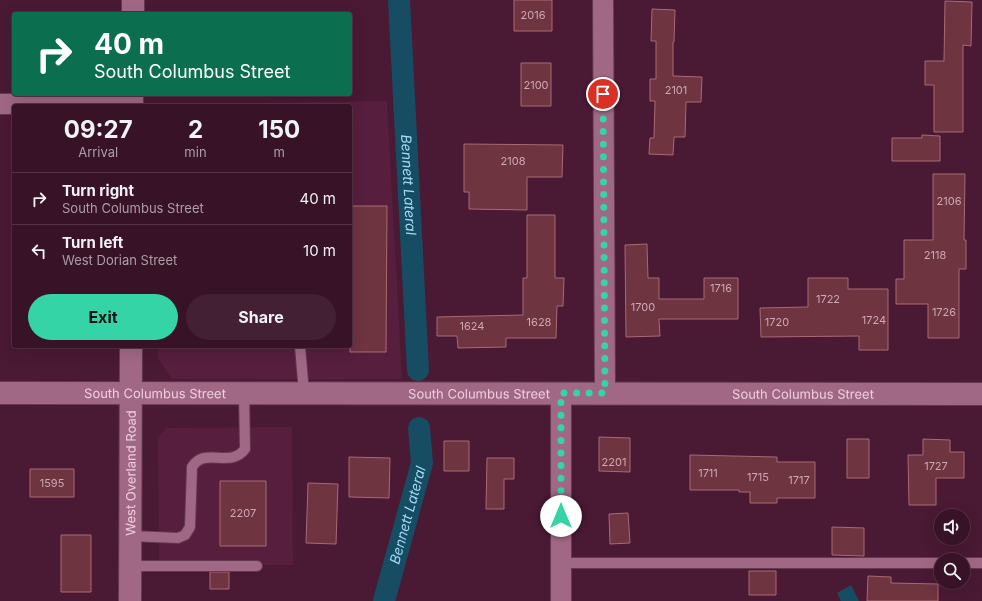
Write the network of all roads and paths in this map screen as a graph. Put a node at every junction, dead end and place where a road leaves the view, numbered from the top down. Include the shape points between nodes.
1 (133, 0) edge
2 (603, 0) edge
3 (133, 12) edge
4 (132, 101) edge
5 (0, 104) edge
6 (131, 348) edge
7 (300, 348) edge
8 (0, 393) edge
9 (131, 393) junction
10 (244, 393) junction
11 (304, 393) junction
12 (561, 393) junction
13 (605, 393) junction
14 (982, 394) edge
15 (131, 536) junction
16 (561, 563) junction
17 (934, 563) edge
18 (970, 563) edge
19 (982, 563) edge
20 (131, 566) junction
21 (257, 566) dead end
22 (130, 601) edge
23 (561, 601) edge

1 - 3 street
2 - 13 street
4 - 5 street
6 - 9 street, West Overland Road
7 - 11 lane
8 - 9 street, South Columbus Street
9 - 10 street, South Columbus Street
9 - 15 street, West Overland Road
10 - 11 street, South Columbus Street
10 - 15 lane via 245,449 235,458 203,458 195,462 192,467 190,527 185,535 178,538
11 - 12 street, South Columbus Street
12 - 13 street, South Columbus Street
12 - 16 street
13 - 14 street, South Columbus Street
15 - 20 street, West Overland Road
16 - 17 lane
16 - 23 street
18 - 19 lane
20 - 21 lane
20 - 22 street, West Overland Road

